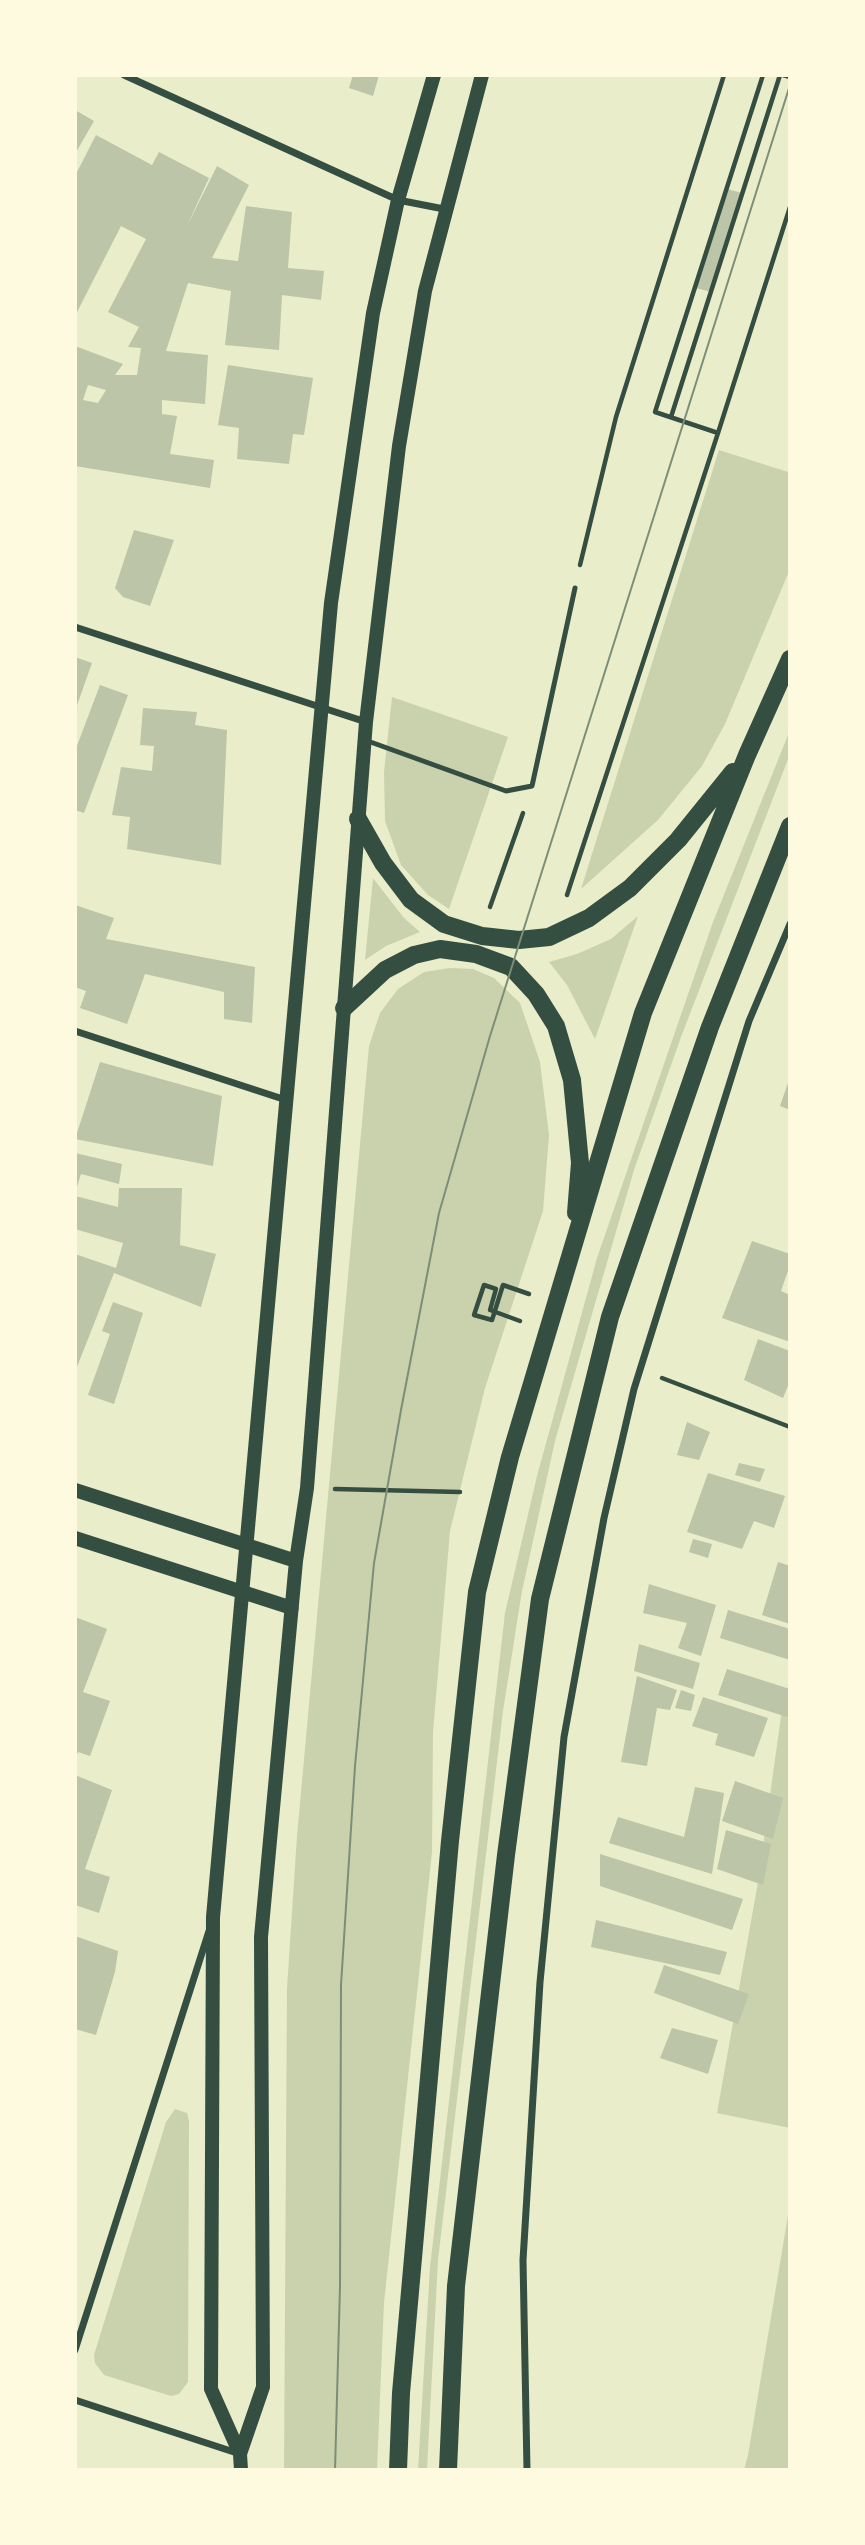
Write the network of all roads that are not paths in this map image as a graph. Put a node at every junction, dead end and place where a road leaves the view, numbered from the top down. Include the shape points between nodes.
1 (124, 75) edge
2 (435, 75) edge
3 (482, 75) edge
4 (398, 200) junction
5 (444, 209) junction
6 (575, 588) road end
7 (75, 627) edge
8 (790, 659) edge
9 (320, 708) junction
10 (366, 722) junction
11 (364, 739) junction
12 (747, 755) junction
13 (358, 819) junction
14 (790, 826) edge
15 (790, 924) edge
16 (344, 1008) junction
17 (75, 1031) edge
18 (287, 1100) junction
19 (572, 1252) junction
20 (75, 1490) edge
21 (75, 1538) edge
22 (247, 1545) junction
23 (296, 1561) junction
24 (242, 1592) junction
25 (292, 1608) junction
26 (213, 1917) junction
27 (75, 2350) edge
28 (75, 2400) edge
29 (240, 2454) junction
30 (240, 2470) edge
31 (398, 2470) edge
32 (448, 2470) edge
33 (527, 2470) edge

1 - 4 street
2 - 4 main road
3 - 5 main road
4 - 5 street
4 - 9 main road via 373,313
5 - 10 main road via 399,446
6 - 11 lane via 532,786 506,791
7 - 9 street
8 - 12 main road
9 - 10 street
9 - 18 main road
10 - 11 main road
11 - 13 main road
12 - 13 main road via 678,841 630,888 589,918 549,937 482,936 444,924 411,900
12 - 19 main road via 643,1013
13 - 16 main road
14 - 32 main road via 710,1027 610,1317 540,1599 456,2286
15 - 33 street via 749,1021 641,1370 604,1518 567,1723 547,1892 523,2260
16 - 19 main road via 385,971 414,955 440,949 477,954 511,967 536,994 556,1026 572,1080 580,1163
16 - 23 main road via 307,1488
17 - 18 street
18 - 22 main road
19 - 31 main road via 510,1457 477,1592 449,1854
20 - 22 main road
21 - 24 main road
22 - 23 main road
22 - 24 main road
23 - 25 main road
24 - 25 main road
24 - 26 main road
25 - 29 main road via 261,1937 263,2387
26 - 27 street
26 - 29 main road via 211,2389
28 - 29 street
29 - 30 main road

